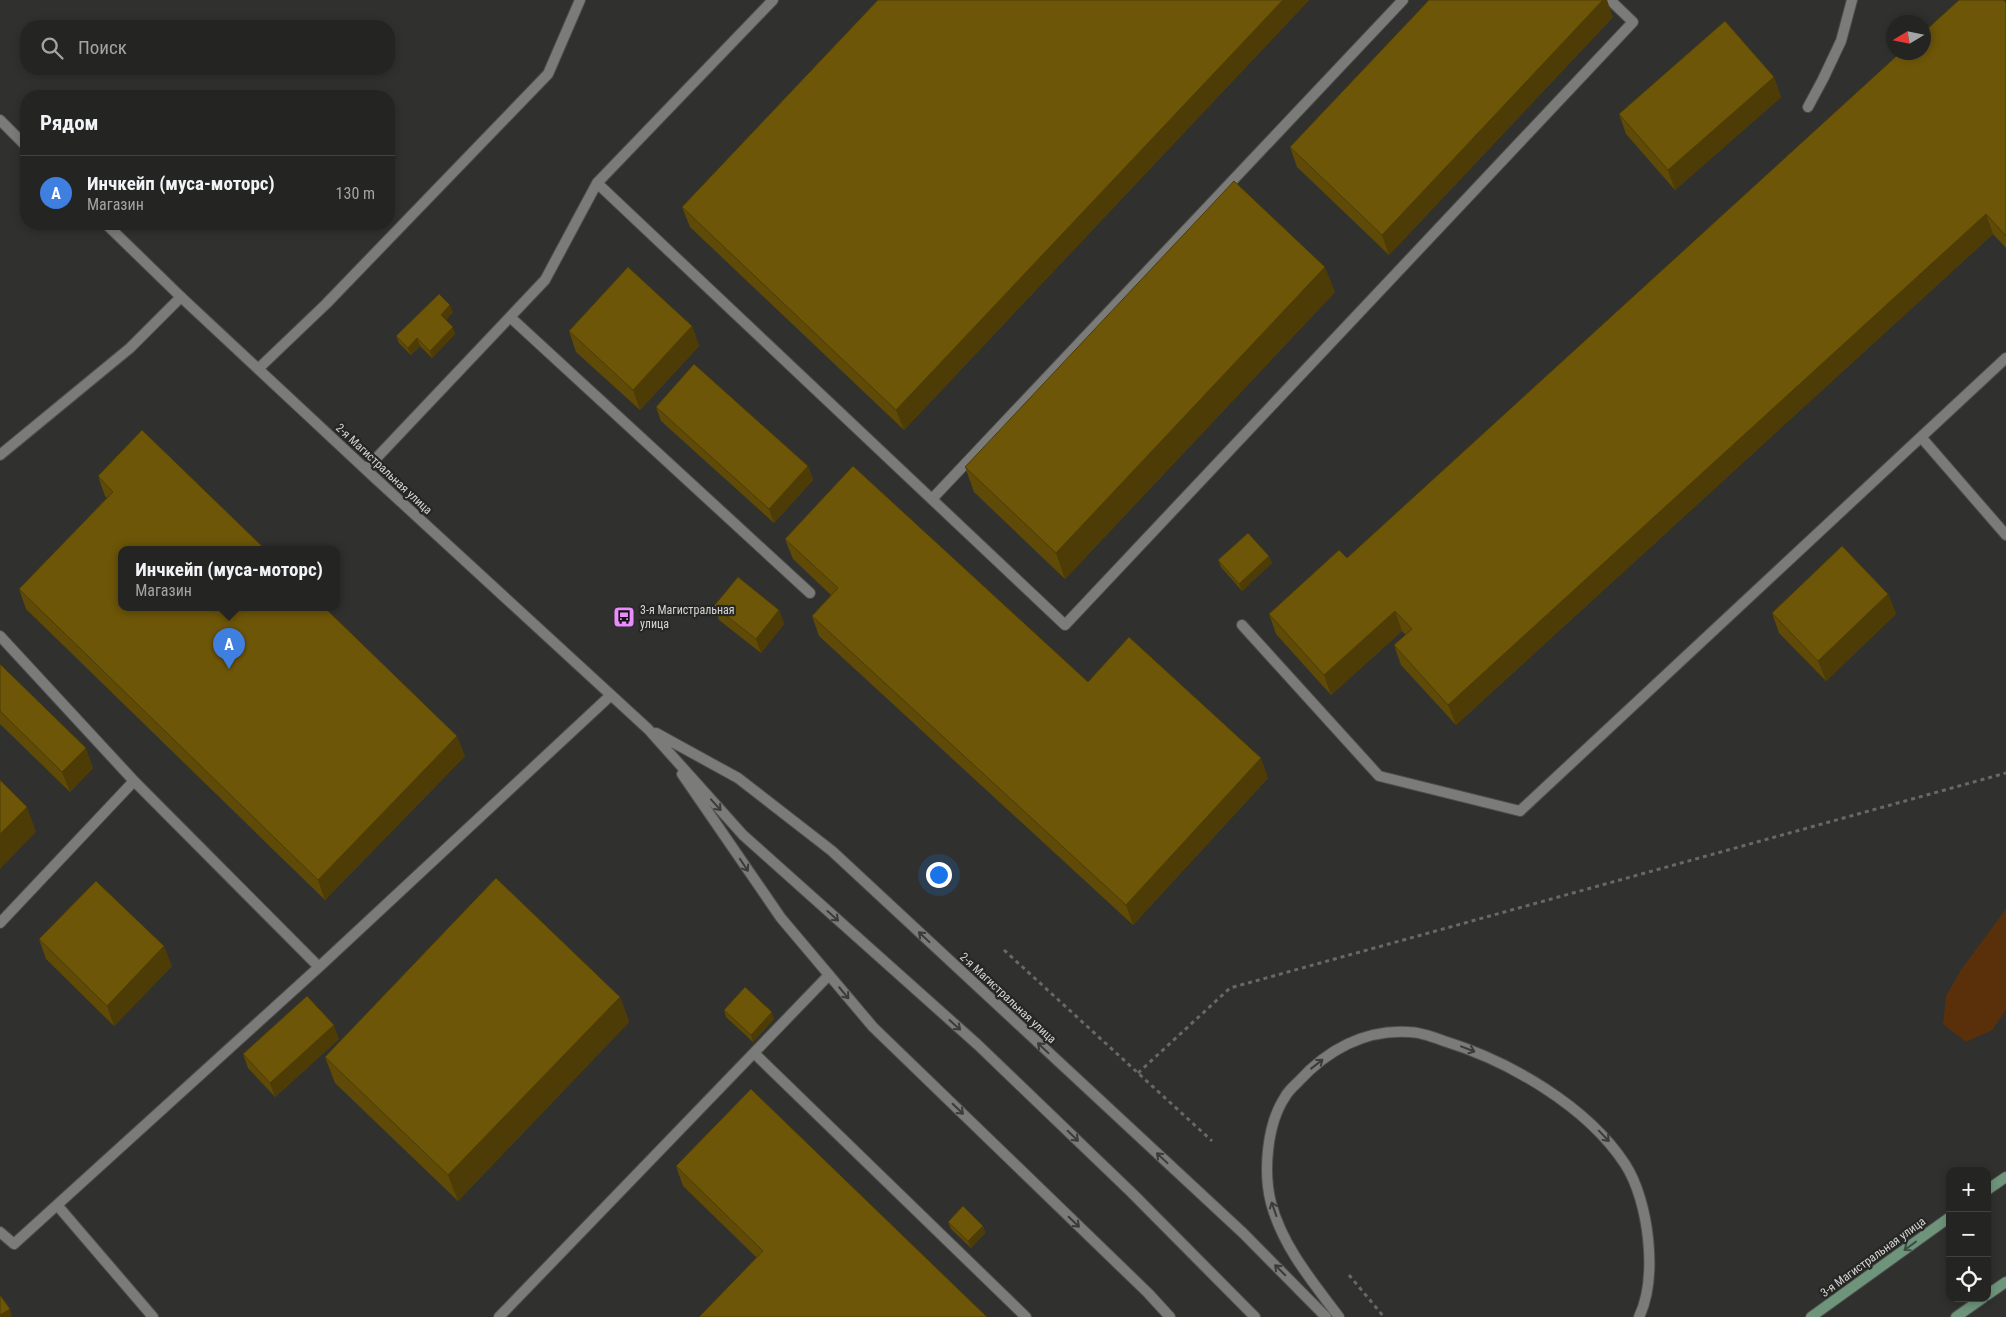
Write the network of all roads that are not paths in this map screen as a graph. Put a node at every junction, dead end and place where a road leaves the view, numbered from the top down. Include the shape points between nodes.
1 (580, 0) edge
2 (773, 0) edge
3 (1402, 0) edge
4 (1610, 0) edge
5 (1852, 0) edge
6 (1808, 107) dead end
7 (0, 120) edge
8 (20, 140) edge
9 (597, 183) junction
10 (112, 230) edge
11 (181, 297) junction
12 (510, 317) junction
13 (2006, 358) edge
14 (259, 368) junction
15 (1921, 436) junction
16 (0, 455) edge
17 (366, 469) junction
18 (932, 499) junction
19 (2006, 535) edge
20 (810, 593) dead end
21 (1242, 625) dead end
22 (0, 636) edge
23 (610, 696) junction
24 (648, 729) junction
25 (657, 738) junction
26 (134, 781) junction
27 (0, 923) edge
28 (319, 967) junction
29 (829, 976) junction
30 (754, 1053) junction
31 (2006, 1177) edge
32 (1991, 1187) edge
33 (58, 1205) junction
34 (1946, 1220) edge
35 (0, 1232) edge
36 (2006, 1282) edge
37 (1991, 1292) edge
38 (1977, 1302) edge
39 (153, 1317) edge
40 (499, 1317) edge
41 (1026, 1317) edge
42 (1170, 1317) edge
43 (1255, 1317) edge
44 (1326, 1317) edge
45 (1339, 1317) edge
46 (1640, 1317) edge
47 (1811, 1317) edge
48 (1956, 1317) edge

1 - 14 street via 548,74 333,297
2 - 9 street
3 - 18 street
4 - 18 street via 1633,22 1064,625
5 - 6 street via 1841,41
7 - 8 street
9 - 12 street via 545,280
9 - 18 street
10 - 11 street, 2-я Магистральная улица
11 - 14 street, 2-я Магистральная улица
11 - 16 street via 130,348
12 - 17 street
12 - 20 street
13 - 15 street
14 - 17 street, 2-я Магистральная улица
15 - 19 street
15 - 21 street via 1520,811 1379,776
17 - 23 street, 2-я Магистральная улица
22 - 26 street
23 - 24 street, 2-я Магистральная улица
23 - 28 street
24 - 25 street, 2-я Магистральная улица
44 -> 24 street, 2-я Магистральная улица via 1236,1226 832,851 738,778
25 -> 29 street via 780,918
25 -> 43 street, 2-я Магистральная улица via 742,835 978,1045
26 - 27 street
26 - 28 street
28 - 33 street
29 - 30 street
29 -> 42 street via 873,1027
30 - 40 street
30 - 41 street
31 - 32 main road
33 - 35 street via 14,1244
33 - 39 street
34 -> 47 main road, 3-я Магистральная улица
36 - 37 main road
38 - 48 main road
45 -> 46 street via 1283,1236 1271,1201 1267,1167 1271,1129 1285,1097 1313,1066 1345,1044 1374,1033 1409,1032 1468,1048 1518,1070 1585,1118 1607,1140 1626,1165 1637,1187 1644,1215 1650,1250 1648,1283

